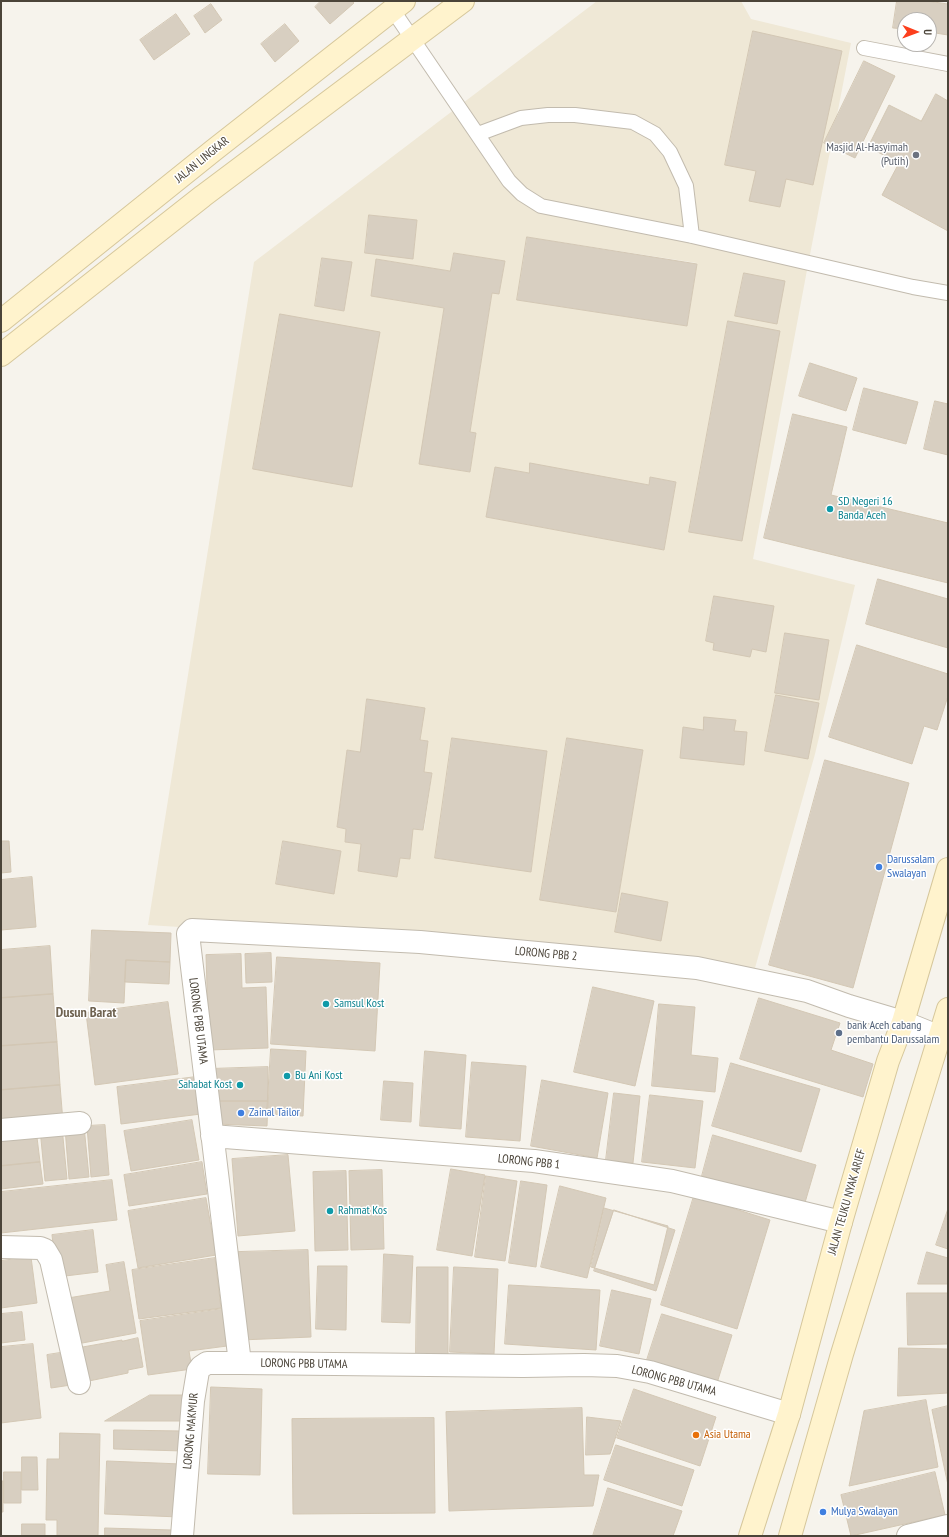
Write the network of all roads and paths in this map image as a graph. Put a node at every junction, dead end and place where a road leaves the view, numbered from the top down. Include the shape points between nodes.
1 (464, 1) edge
2 (398, 5) edge
3 (417, 46) junction
4 (864, 48) dead end
5 (948, 64) edge
6 (478, 134) junction
7 (692, 236) junction
8 (948, 293) edge
9 (1, 321) edge
10 (1, 355) edge
11 (948, 869) edge
12 (187, 938) joint
13 (948, 1009) edge
14 (903, 1022) junction
15 (940, 1037) junction
16 (80, 1123) dead end
17 (1, 1130) edge
18 (212, 1136) junction
19 (841, 1222) junction
20 (1, 1246) edge
21 (240, 1363) junction
22 (79, 1384) dead end
23 (788, 1414) junction
24 (948, 1526) edge
25 (182, 1536) edge
26 (750, 1536) edge
27 (790, 1536) edge
28 (908, 1536) edge

1 - 3 main road
2 - 3 lane
2 - 9 main road, JALAN LINGKAR
3 - 6 lane
3 - 10 main road via 203,196
4 - 5 lane
6 - 7 lane via 509,181 522,194 541,206
6 - 7 lane via 521,118 548,115 575,115 632,122 655,134 670,152 686,186
7 - 8 lane
11 - 14 main road, JALAN TEUKU NYAK ARIEF
12 - 14 street, LORONG PBB 2 via 192,930 420,942 697,968 807,990
12 - 18 street, LORONG PBB UTAMA
13 - 15 main road
14 - 15 street
14 - 19 main road, JALAN TEUKU NYAK ARIEF via 888,1060
15 - 27 main road via 842,1354
16 - 17 street
18 - 19 street, LORONG PBB 1 via 534,1161 672,1181
18 - 21 street, LORONG PBB UTAMA
19 - 23 main road, JALAN TEUKU NYAK ARIEF
20 - 22 street via 40,1248 45,1250 51,1260
21 - 23 street, LORONG PBB UTAMA via 617,1366 650,1372
21 - 25 street, LORONG MAKMUR via 207,1363 198,1371 193,1401
23 - 26 main road, JALAN TEUKU NYAK ARIEF
24 - 28 street

